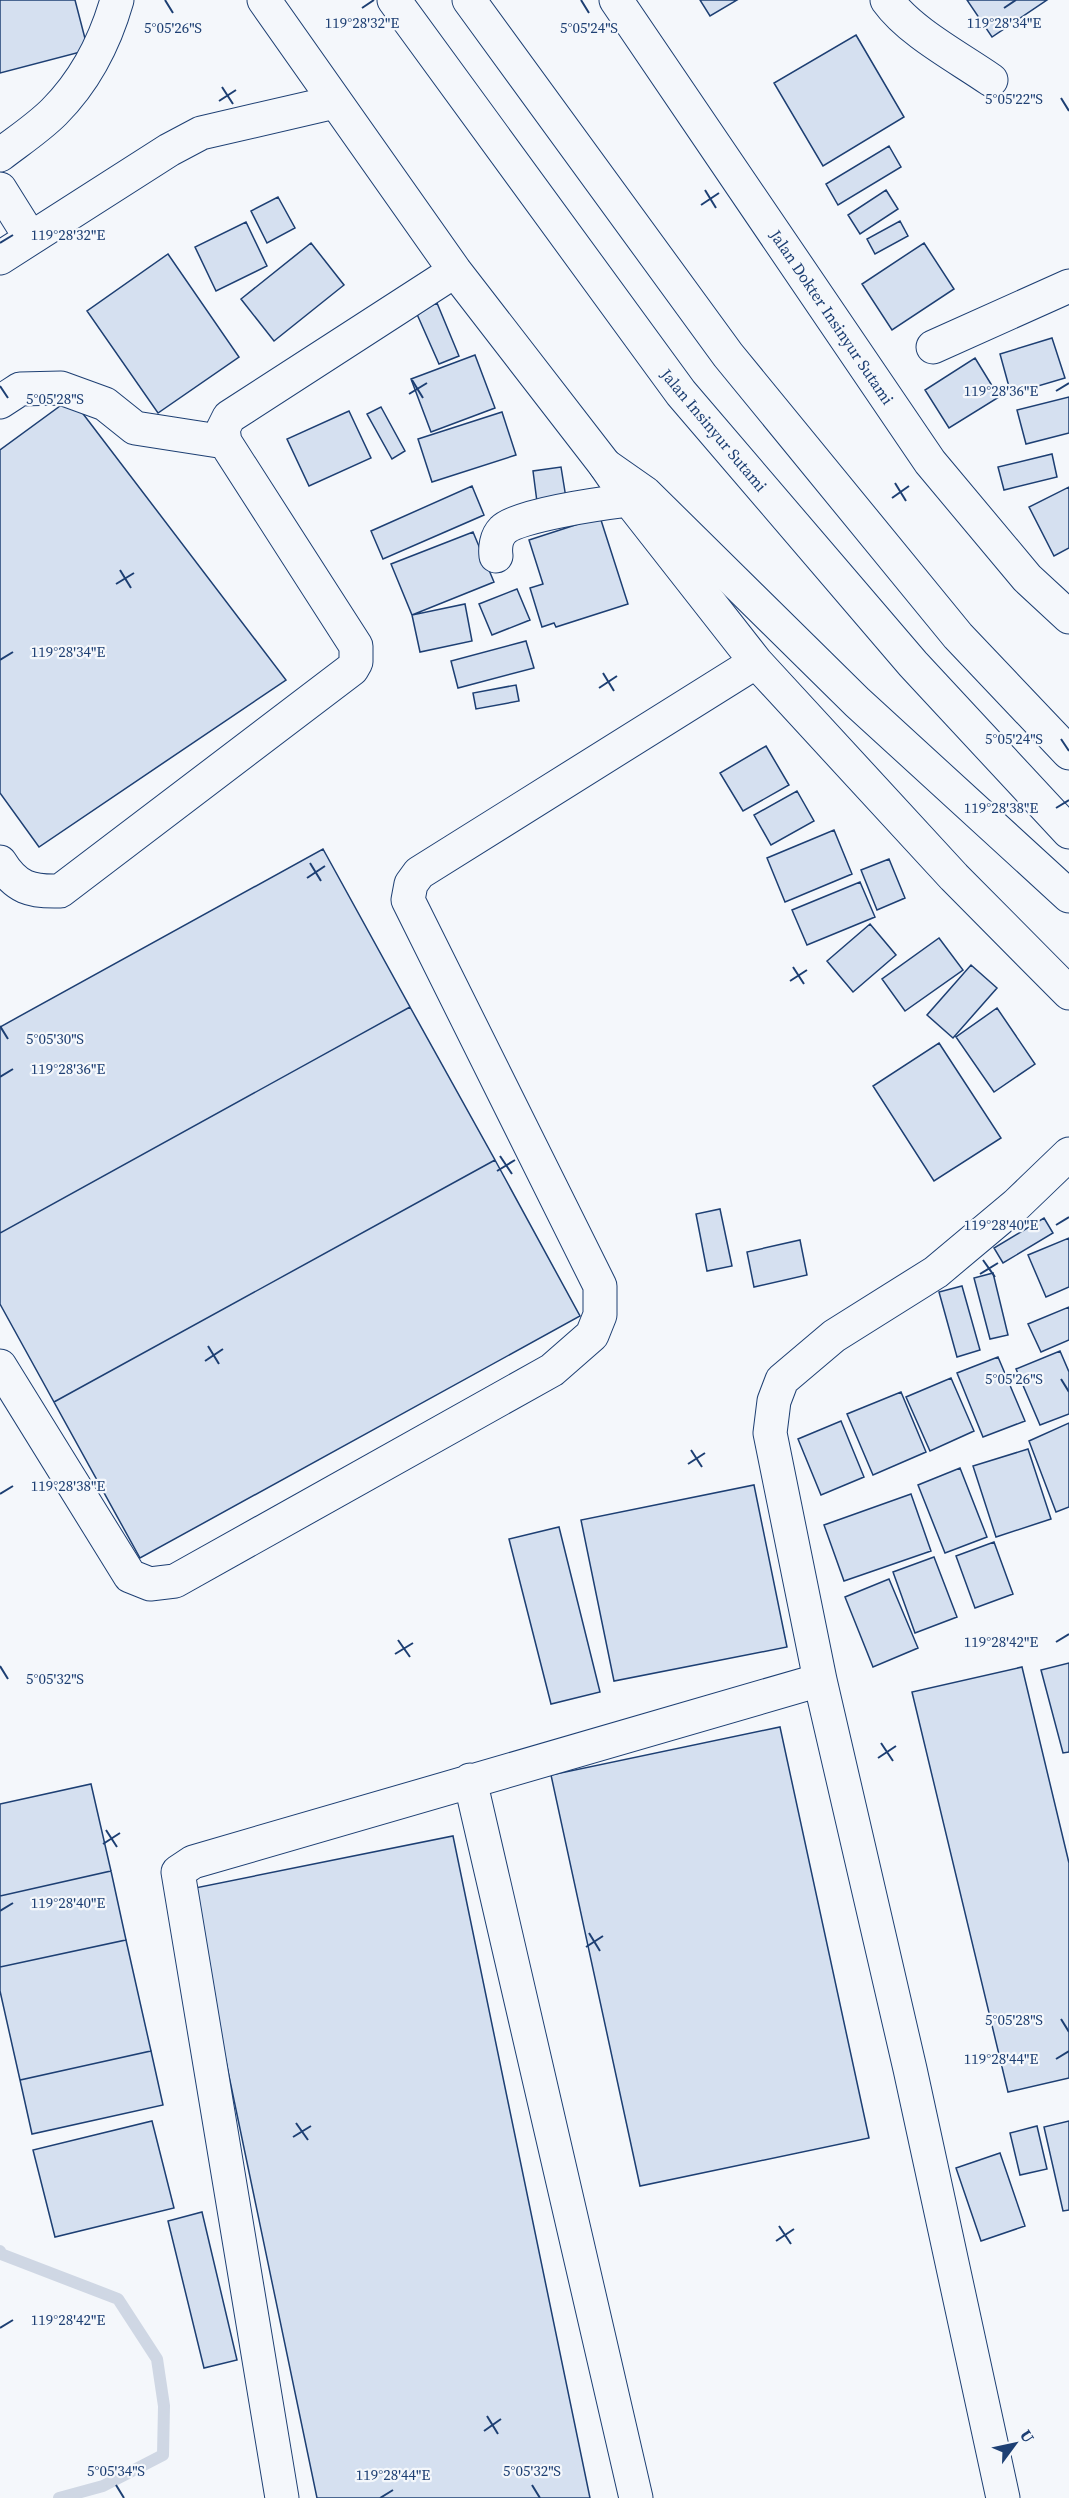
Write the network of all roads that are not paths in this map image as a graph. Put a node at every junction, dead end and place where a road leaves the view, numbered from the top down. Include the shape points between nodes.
1 (117, 0) edge
2 (264, 0) edge
3 (394, 0) edge
4 (469, 0) edge
5 (616, 0) edge
6 (887, 0) edge
7 (991, 80) dead end
8 (335, 102) junction
9 (0, 155) edge
10 (0, 189) edge
11 (30, 237) junction
12 (0, 258) edge
13 (455, 271) junction
14 (1069, 286) edge
15 (933, 347) dead end
16 (0, 402) edge
17 (225, 442) junction
18 (604, 465) junction
19 (629, 500) junction
20 (496, 556) dead end
21 (1069, 617) edge
22 (756, 662) junction
23 (1069, 753) edge
24 (1069, 832) edge
25 (0, 862) edge
26 (1069, 896) edge
27 (1069, 993) edge
28 (1069, 1154) edge
29 (0, 1366) edge
30 (820, 1680) junction
31 (470, 1779) junction
32 (282, 2498) edge
33 (636, 2498) edge
34 (1004, 2498) edge

1 - 9 main road via 108,32 81,81 53,113
2 - 8 main road
3 - 24 main road, Jalan Insinyur Sutami via 681,393 913,664
4 - 23 main road via 728,355 958,636
5 - 21 main road, Jalan Dokter Insinyur Sutami via 930,462 1027,578
6 - 7 main road via 927,36
8 - 11 main road via 201,133
8 - 13 main road
10 - 11 main road
11 - 12 main road
13 - 17 main road via 229,417 223,429
13 - 18 main road
14 - 15 main road
16 - 17 main road via 20,389 61,388 105,404 135,428
17 - 25 main road via 356,646 356,662 352,669 60,891 23,888
18 - 19 main road
18 - 26 main road via 645,493 857,702
19 - 20 main road via 519,521 502,530 495,546
19 - 22 main road
22 - 27 main road via 954,877
22 - 29 main road via 419,873 411,884 408,900 600,1286 600,1315 592,1335 552,1370 175,1581 150,1584 130,1576
28 - 30 main road via 936,1272 834,1336 783,1380 774,1401 770,1433
30 - 31 main road
30 - 34 main road
31 - 32 main road via 193,1862 178,1872
31 - 33 main road

